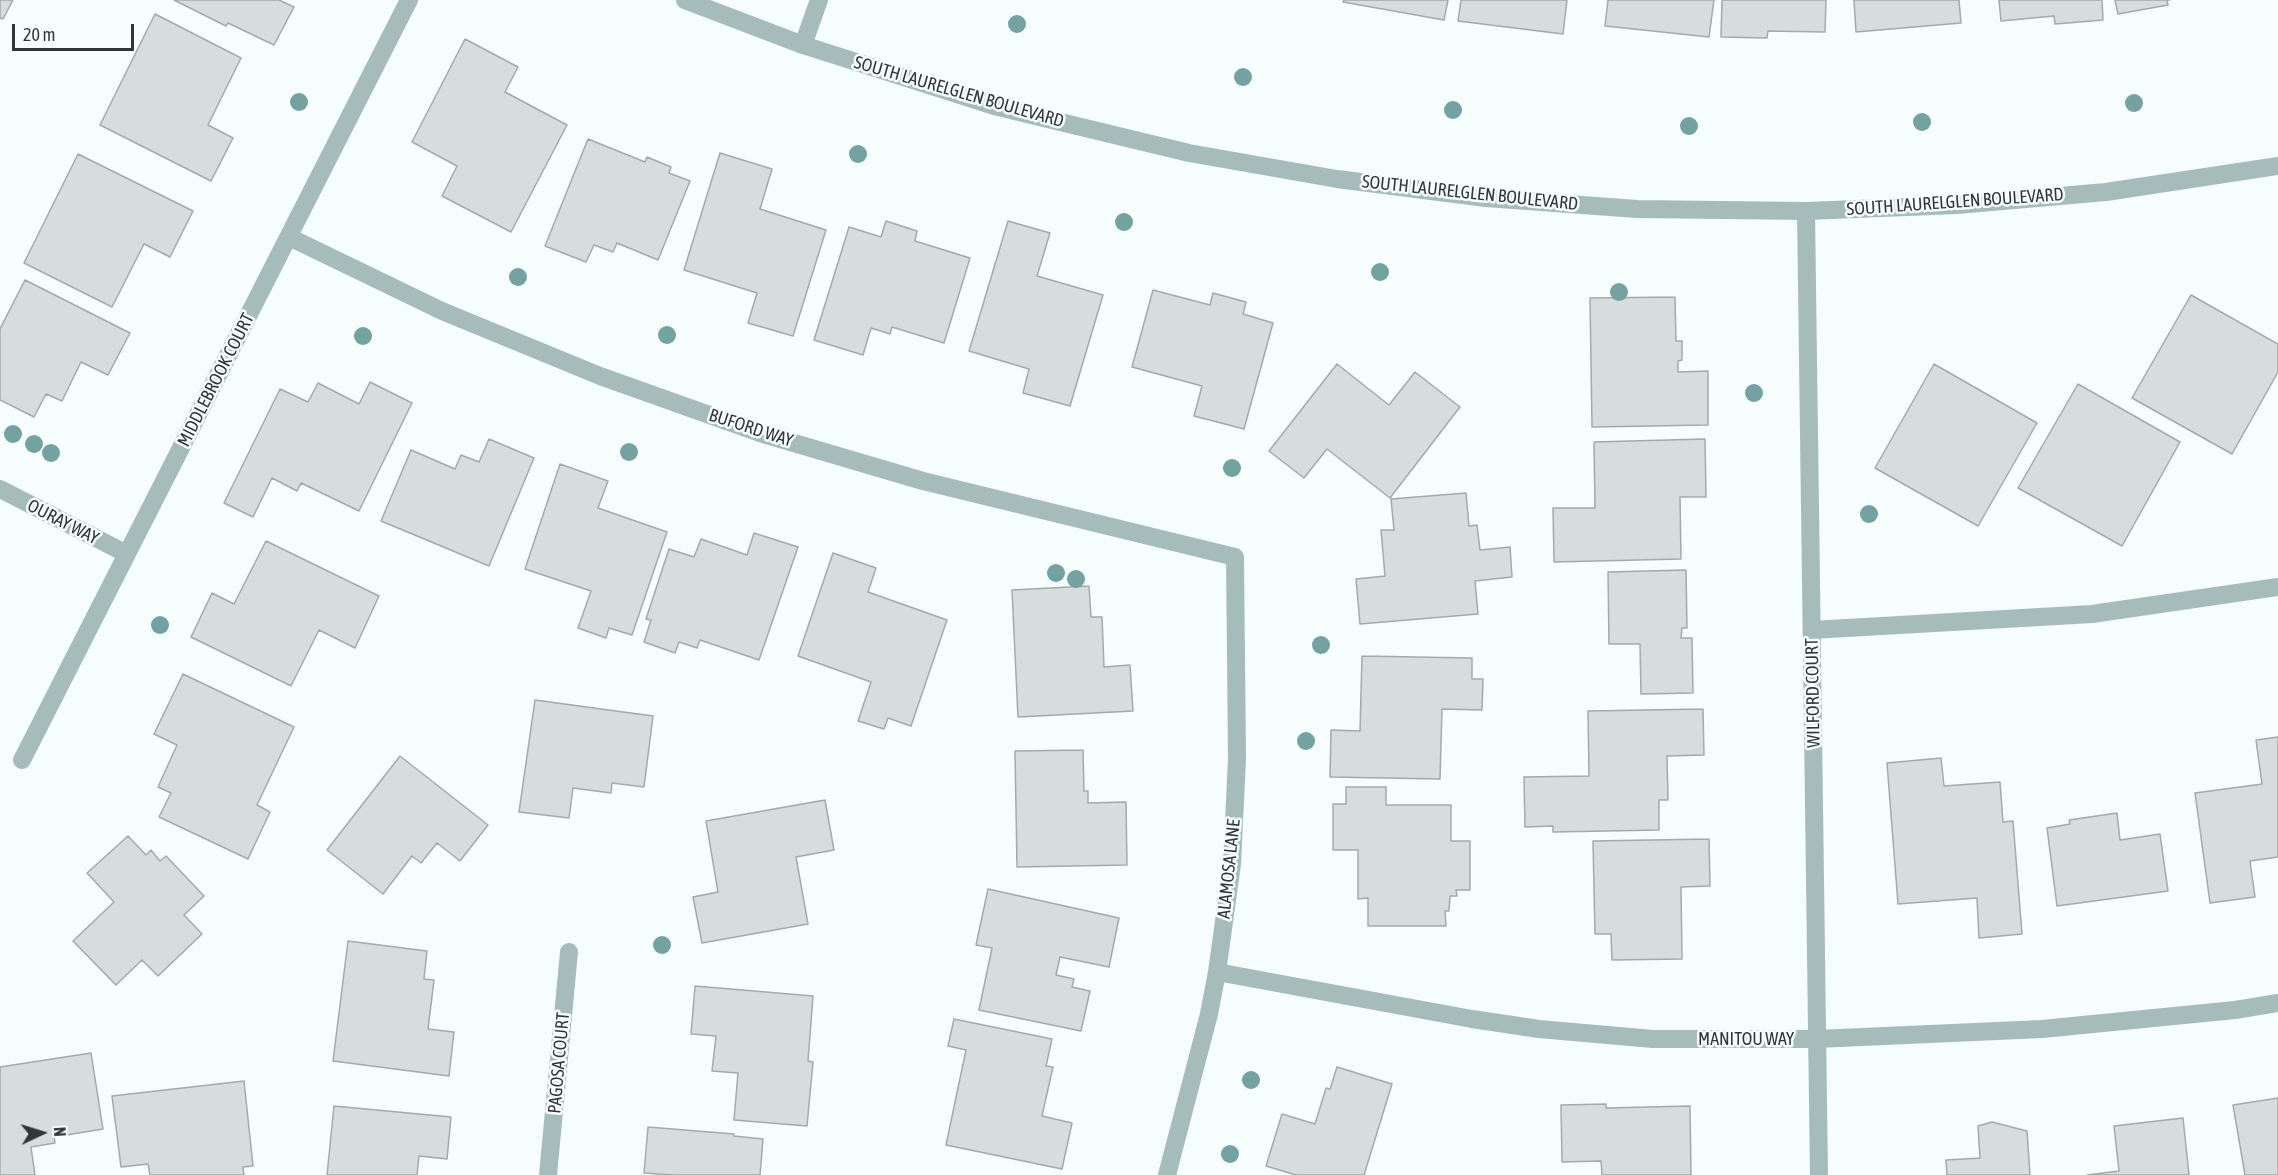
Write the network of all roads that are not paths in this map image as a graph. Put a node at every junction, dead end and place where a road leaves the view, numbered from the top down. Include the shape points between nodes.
1 (409, 0) edge
2 (685, 0) edge
3 (819, 0) edge
4 (803, 45) junction
5 (2278, 166) edge
6 (1806, 212) junction
7 (289, 237) junction
8 (0, 489) edge
9 (127, 554) junction
10 (1235, 557) joint
11 (2278, 586) edge
12 (1812, 630) junction
13 (22, 760) dead end
14 (569, 952) dead end
15 (1217, 972) junction
16 (2278, 1003) edge
17 (1817, 1039) junction
18 (549, 1175) edge
19 (1167, 1175) edge
20 (1819, 1175) edge

1 - 7 street, MIDDLEBROOK COURT
2 - 4 street, SOUTH LAURELGLEN BOULEVARD
3 - 4 street
4 - 6 street, SOUTH LAURELGLEN BOULEVARD via 994,106 1190,153 1337,179 1486,198 1636,209
5 - 6 street, SOUTH LAURELGLEN BOULEVARD via 2083,194
6 - 12 street, WILFORD COURT
7 - 9 street, MIDDLEBROOK COURT
7 - 10 street, BUFORD WAY via 442,311 600,376 760,433 923,481
8 - 9 street, OURAY WAY
9 - 13 street, MIDDLEBROOK COURT
10 - 15 street, ALAMOSA LANE via 1237,759 1232,864
11 - 12 street via 2092,614
12 - 17 street, WILFORD COURT
14 - 18 street, PAGOSA COURT
15 - 17 street, MANITOU WAY via 1539,1029 1653,1039
15 - 19 street, ALAMOSA LANE
16 - 17 street, MANITOU WAY via 2042,1029
17 - 20 street, WILFORD COURT

